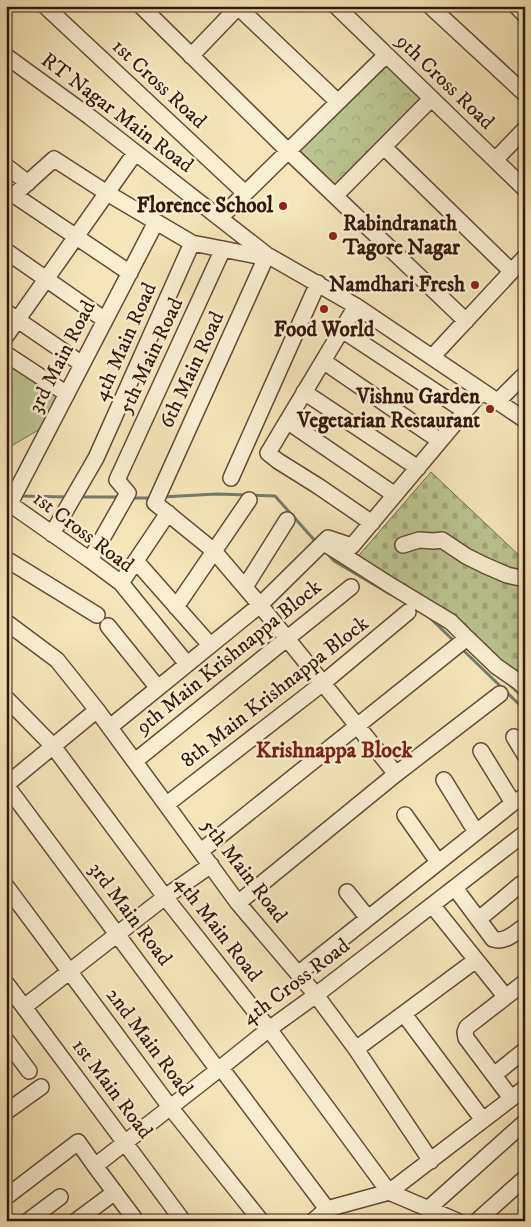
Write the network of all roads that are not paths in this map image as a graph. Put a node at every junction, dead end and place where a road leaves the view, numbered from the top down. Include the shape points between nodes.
1 (44, 6) edge
2 (141, 6) edge
3 (336, 6) edge
4 (430, 6) edge
5 (516, 6) edge
6 (237, 7) edge
7 (525, 14) edge
8 (386, 55) junction
9 (6, 56) edge
10 (191, 56) junction
11 (525, 94) edge
12 (431, 99) junction
13 (338, 102) junction
14 (525, 129) edge
15 (384, 147) junction
16 (288, 151) junction
17 (135, 154) junction
18 (495, 160) junction
19 (6, 166) edge
20 (28, 183) junction
21 (525, 189) edge
22 (107, 193) junction
23 (245, 193) junction
24 (335, 196) junction
25 (9, 198) edge
26 (220, 218) junction
27 (156, 222) junction
28 (77, 238) junction
29 (192, 243) junction
30 (223, 249) junction
31 (6, 251) edge
32 (267, 255) junction
33 (525, 257) edge
34 (512, 270) junction
35 (130, 273) junction
36 (47, 279) junction
37 (318, 284) junction
38 (356, 306) junction
39 (12, 316) edge
40 (106, 320) junction
41 (466, 321) junction
42 (342, 330) junction
43 (6, 336) edge
44 (6, 354) edge
45 (432, 358) junction
46 (323, 361) junction
47 (82, 364) junction
48 (525, 374) edge
49 (482, 390) junction
50 (304, 392) junction
51 (67, 394) junction
52 (498, 401) junction
53 (465, 411) junction
54 (525, 420) edge
55 (287, 421) junction
56 (440, 441) junction
57 (418, 468) junction
58 (231, 478) dead end
59 (395, 495) junction
60 (248, 500) dead end
61 (11, 502) edge
62 (168, 513) junction
63 (287, 520) dead end
64 (372, 523) junction
65 (52, 534) junction
66 (403, 545) dead end
67 (319, 548) junction
68 (214, 550) junction
69 (6, 559) edge
70 (90, 560) junction
71 (136, 561) junction
72 (525, 580) edge
73 (120, 583) junction
74 (351, 586) dead end
75 (245, 587) junction
76 (260, 605) junction
77 (176, 607) junction
78 (408, 612) dead end
79 (97, 615) dead end
80 (6, 622) edge
81 (108, 626) dead end
82 (287, 638) junction
83 (210, 645) junction
84 (459, 645) junction
85 (187, 664) junction
86 (323, 683) junction
87 (158, 688) junction
88 (525, 688) edge
89 (6, 698) edge
90 (494, 698) dead end
91 (97, 710) junction
92 (357, 726) junction
93 (110, 727) junction
94 (514, 737) dead end
95 (52, 746) junction
96 (481, 751) dead end
97 (525, 755) edge
98 (135, 761) junction
99 (396, 774) junction
100 (444, 780) dead end
101 (6, 784) edge
102 (519, 799) edge
103 (166, 804) junction
104 (405, 815) dead end
105 (476, 832) junction
106 (525, 834) edge
107 (200, 851) junction
108 (438, 862) junction
109 (211, 865) junction
110 (521, 884) dead end
111 (6, 886) edge
112 (455, 888) junction
113 (347, 892) dead end
114 (165, 896) junction
115 (238, 903) junction
116 (432, 905) junction
117 (368, 918) junction
118 (479, 919) junction
119 (525, 926) edge
120 (118, 934) junction
121 (476, 960) junction
122 (70, 971) junction
123 (298, 972) junction
124 (525, 982) edge
125 (7, 984) edge
126 (316, 995) junction
127 (505, 996) junction
128 (24, 1006) junction
129 (404, 1014) junction
130 (269, 1029) junction
131 (6, 1040) edge
132 (356, 1049) junction
133 (525, 1050) edge
134 (219, 1069) junction
135 (29, 1071) dead end
136 (494, 1075) junction
137 (41, 1086) dead end
138 (525, 1088) edge
139 (511, 1098) junction
140 (8, 1107) edge
141 (170, 1107) junction
142 (483, 1120) junction
143 (525, 1122) edge
144 (124, 1142) junction
145 (431, 1160) junction
146 (95, 1166) junction
147 (525, 1178) edge
148 (115, 1192) junction
149 (389, 1192) junction
150 (6, 1197) edge
151 (60, 1197) dead end
152 (429, 1208) junction
153 (327, 1209) junction
154 (28, 1221) edge
155 (76, 1221) edge
156 (131, 1221) edge
157 (183, 1221) edge
158 (260, 1221) edge
159 (313, 1221) edge
160 (457, 1221) edge
161 (477, 1221) edge

1 - 23 street, 1st Cross Road
2 - 10 street
3 - 8 street, 9th Cross Road
4 - 11 street
5 - 7 street
6 - 10 street
6 - 13 street
8 - 12 street, 9th Cross Road
8 - 13 street
9 - 17 street, RT Nagar Main Road
10 - 16 street
12 - 15 street
12 - 18 street, 9th Cross Road
13 - 16 street
14 - 18 street
15 - 24 street
15 - 34 street
16 - 23 street
16 - 24 street
17 - 22 street
17 - 26 street, RT Nagar Main Road
18 - 21 street, 9th Cross Road
19 - 20 street
20 - 22 street via 54,159
20 - 25 street
22 - 27 street
22 - 28 street
23 - 26 street
24 - 41 street
25 - 28 street
26 - 32 street, RT Nagar Main Road
27 - 29 street
27 - 35 street, 3rd Main Road
28 - 35 street
28 - 36 street
29 - 30 street
29 - 65 street, 4th Main Road via 96,458
30 - 32 street
30 - 70 street, 5th Main Road via 118,480 125,497
31 - 36 street
32 - 37 street, RT Nagar Main Road
32 - 62 street, 6th Main Road via 157,498
33 - 34 street
34 - 41 street
35 - 40 street, 3rd Main Road
36 - 39 street
36 - 40 street
37 - 38 street, RT Nagar Main Road
37 - 58 street
38 - 42 street
38 - 45 street, RT Nagar Main Road
39 - 43 street
39 - 47 street
40 - 47 street, 3rd Main Road
41 - 45 street
42 - 46 street
42 - 53 street
44 - 51 street
45 - 49 street, RT Nagar Main Road
46 - 50 street
46 - 56 street
47 - 51 street, 3rd Main Road
48 - 52 street
49 - 52 street, RT Nagar Main Road
49 - 53 street
50 - 55 street
50 - 57 street
51 - 61 street, 3rd Main Road
52 - 54 street, RT Nagar Main Road
53 - 56 street
55 - 59 street
55 - 64 street via 268,453
56 - 57 street
57 - 59 street
59 - 64 street
60 - 68 street
61 - 65 street, 1st Cross Road
62 - 68 street
62 - 71 street
63 - 75 street
64 - 67 street via 352,546 328,538
65 - 70 street, 1st Cross Road
66 - 72 street via 419,540 442,540 484,565
67 - 76 street
67 - 84 street via 451,622
68 - 75 street
68 - 77 street
69 - 79 street
70 - 73 street, 1st Cross Road
71 - 73 street
71 - 77 street
73 - 85 street, 1st Cross Road
74 - 82 street, 9th Main Krishnappa Block
75 - 76 street
76 - 82 street
76 - 83 street
77 - 83 street
78 - 86 street, 8th Main Krishnappa Block
80 - 91 street, 5th Main Road via 57,660
81 - 87 street
82 - 86 street
82 - 98 street, 9th Main Krishnappa Block
83 - 85 street
84 - 88 street via 496,666
84 - 92 street
85 - 87 street
86 - 92 street
86 - 103 street, 8th Main Krishnappa Block
87 - 93 street
89 - 95 street, 4th Main Road
90 - 99 street
91 - 93 street, 5th Main Road
91 - 95 street
92 - 99 street
92 - 107 street
93 - 98 street, 5th Main Road
94 - 97 street
95 - 101 street
95 - 114 street, 4th Main Road
96 - 102 street
98 - 103 street, 5th Main Road
99 - 115 street
100 - 105 street
101 - 120 street, 3rd Main Road
102 - 105 street
103 - 107 street, 5th Main Road
104 - 108 street
105 - 108 street
106 - 112 street, 4th Cross Road
107 - 109 street, 5th Main Road
108 - 117 street
109 - 114 street
109 - 115 street, 5th Main Road
110 - 118 street
111 - 122 street, 2nd Main Road
112 - 116 street, 4th Cross Road
112 - 118 street
113 - 117 street
114 - 120 street
114 - 130 street, 4th Main Road
115 - 123 street, 5th Main Road
116 - 121 street
116 - 126 street, 4th Cross Road
117 - 123 street
118 - 119 street via 493,939 498,940
120 - 122 street
120 - 134 street, 3rd Main Road
121 - 127 street
121 - 129 street
122 - 128 street
122 - 141 street, 2nd Main Road
123 - 126 street, 5th Main Road
124 - 127 street
125 - 128 street, 1st Main Road
126 - 130 street, 4th Cross Road
126 - 132 street, 5th Main Road
127 - 136 street via 465,1032 466,1038
128 - 144 street, 1st Main Road
129 - 132 street
129 - 142 street
130 - 134 street, 4th Cross Road
130 - 149 street, 4th Main Road
131 - 135 street
132 - 145 street, 5th Main Road
133 - 136 street
134 - 141 street, 4th Cross Road
134 - 153 street, 3rd Main Road
136 - 139 street
137 - 140 street
138 - 139 street
139 - 142 street
141 - 144 street, 4th Cross Road
141 - 158 street, 2nd Main Road
142 - 145 street
143 - 152 street
144 - 146 street, 4th Cross Road
144 - 157 street, 1st Main Road
145 - 149 street
146 - 148 street
146 - 150 street via 78,1142
147 - 161 street
148 - 155 street
148 - 156 street via 134,1218
149 - 152 street
149 - 153 street
151 - 154 street
152 - 160 street
153 - 159 street

